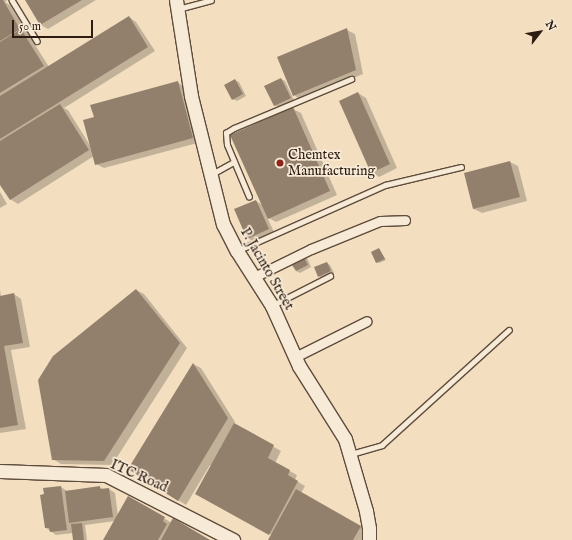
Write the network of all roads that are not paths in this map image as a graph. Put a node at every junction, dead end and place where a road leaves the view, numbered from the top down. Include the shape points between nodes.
1 (12, 0) edge
2 (211, 0) edge
3 (177, 4) edge
4 (37, 41) dead end
5 (351, 79) dead end
6 (234, 162) junction
7 (461, 167) dead end
8 (210, 175) junction
9 (249, 197) dead end
10 (405, 220) dead end
11 (238, 251) junction
12 (330, 276) dead end
13 (254, 277) junction
14 (272, 306) junction
15 (367, 321) dead end
16 (509, 330) dead end
17 (295, 356) junction
18 (349, 455) junction
19 (0, 471) edge
20 (232, 540) edge
21 (369, 540) edge

1 - 4 lane
2 - 3 lane
3 - 8 street, P. Jacinto Street via 191,96
5 - 6 lane via 229,130 225,138
6 - 8 lane
6 - 9 lane
7 - 11 lane via 385,185
8 - 11 street, P. Jacinto Street via 223,224
10 - 13 street via 380,221 311,249
11 - 13 street, P. Jacinto Street
12 - 14 lane
13 - 14 street, P. Jacinto Street
14 - 17 street, P. Jacinto Street
15 - 17 street
16 - 18 lane via 382,445
17 - 18 street, P. Jacinto Street via 345,440
18 - 21 street, P. Jacinto Street via 370,528
19 - 20 street, ITC Road via 106,475

